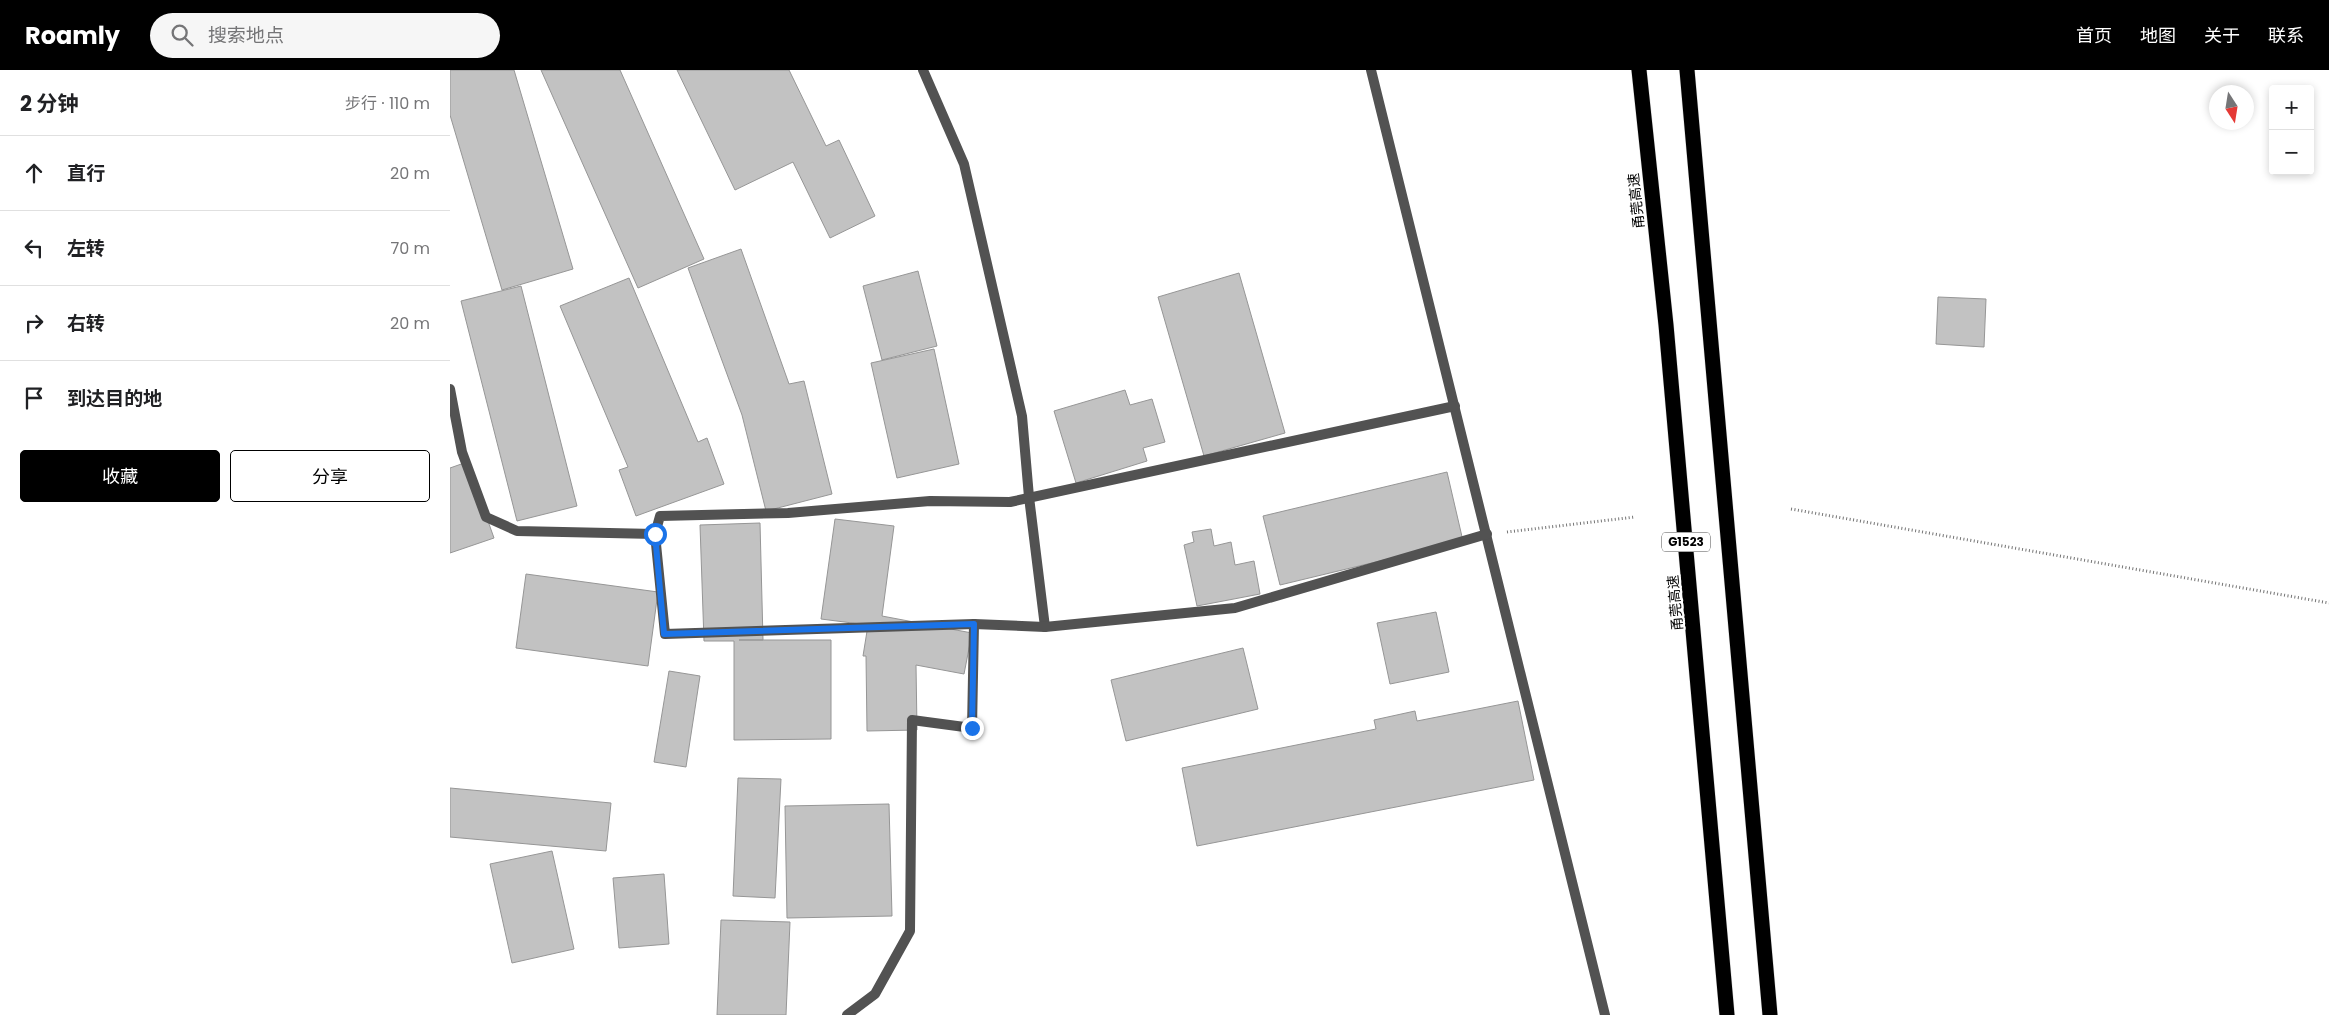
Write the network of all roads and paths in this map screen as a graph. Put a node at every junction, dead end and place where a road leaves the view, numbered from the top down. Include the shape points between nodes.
1 (923, 70) edge
2 (1370, 70) edge
3 (1638, 70) edge
4 (1687, 70) edge
5 (450, 389) edge
6 (1455, 406) junction
7 (1029, 497) junction
8 (1791, 509) dead end
9 (1635, 517) dead end
10 (655, 534) junction
11 (1487, 534) junction
12 (2329, 603) edge
13 (974, 624) junction
14 (1046, 626) junction
15 (847, 1015) edge
16 (1605, 1015) edge
17 (1727, 1015) edge
18 (1770, 1015) edge

1 - 7 street via 964,164 1022,416
2 - 6 street
3 - 17 highway, 甬莞高速 / G1523 via 1666,325
4 - 18 highway, G1523
5 - 10 street via 462,452 486,517 517,531
6 - 7 street
6 - 11 street
7 - 10 street via 1010,502 930,501 788,513 660,516
7 - 14 street
8 - 12 path
9 - 11 path
10 - 13 street via 664,634
11 - 14 street via 1235,608
11 - 16 street
13 - 14 street
13 - 15 street via 972,728 912,720 910,931 875,994

